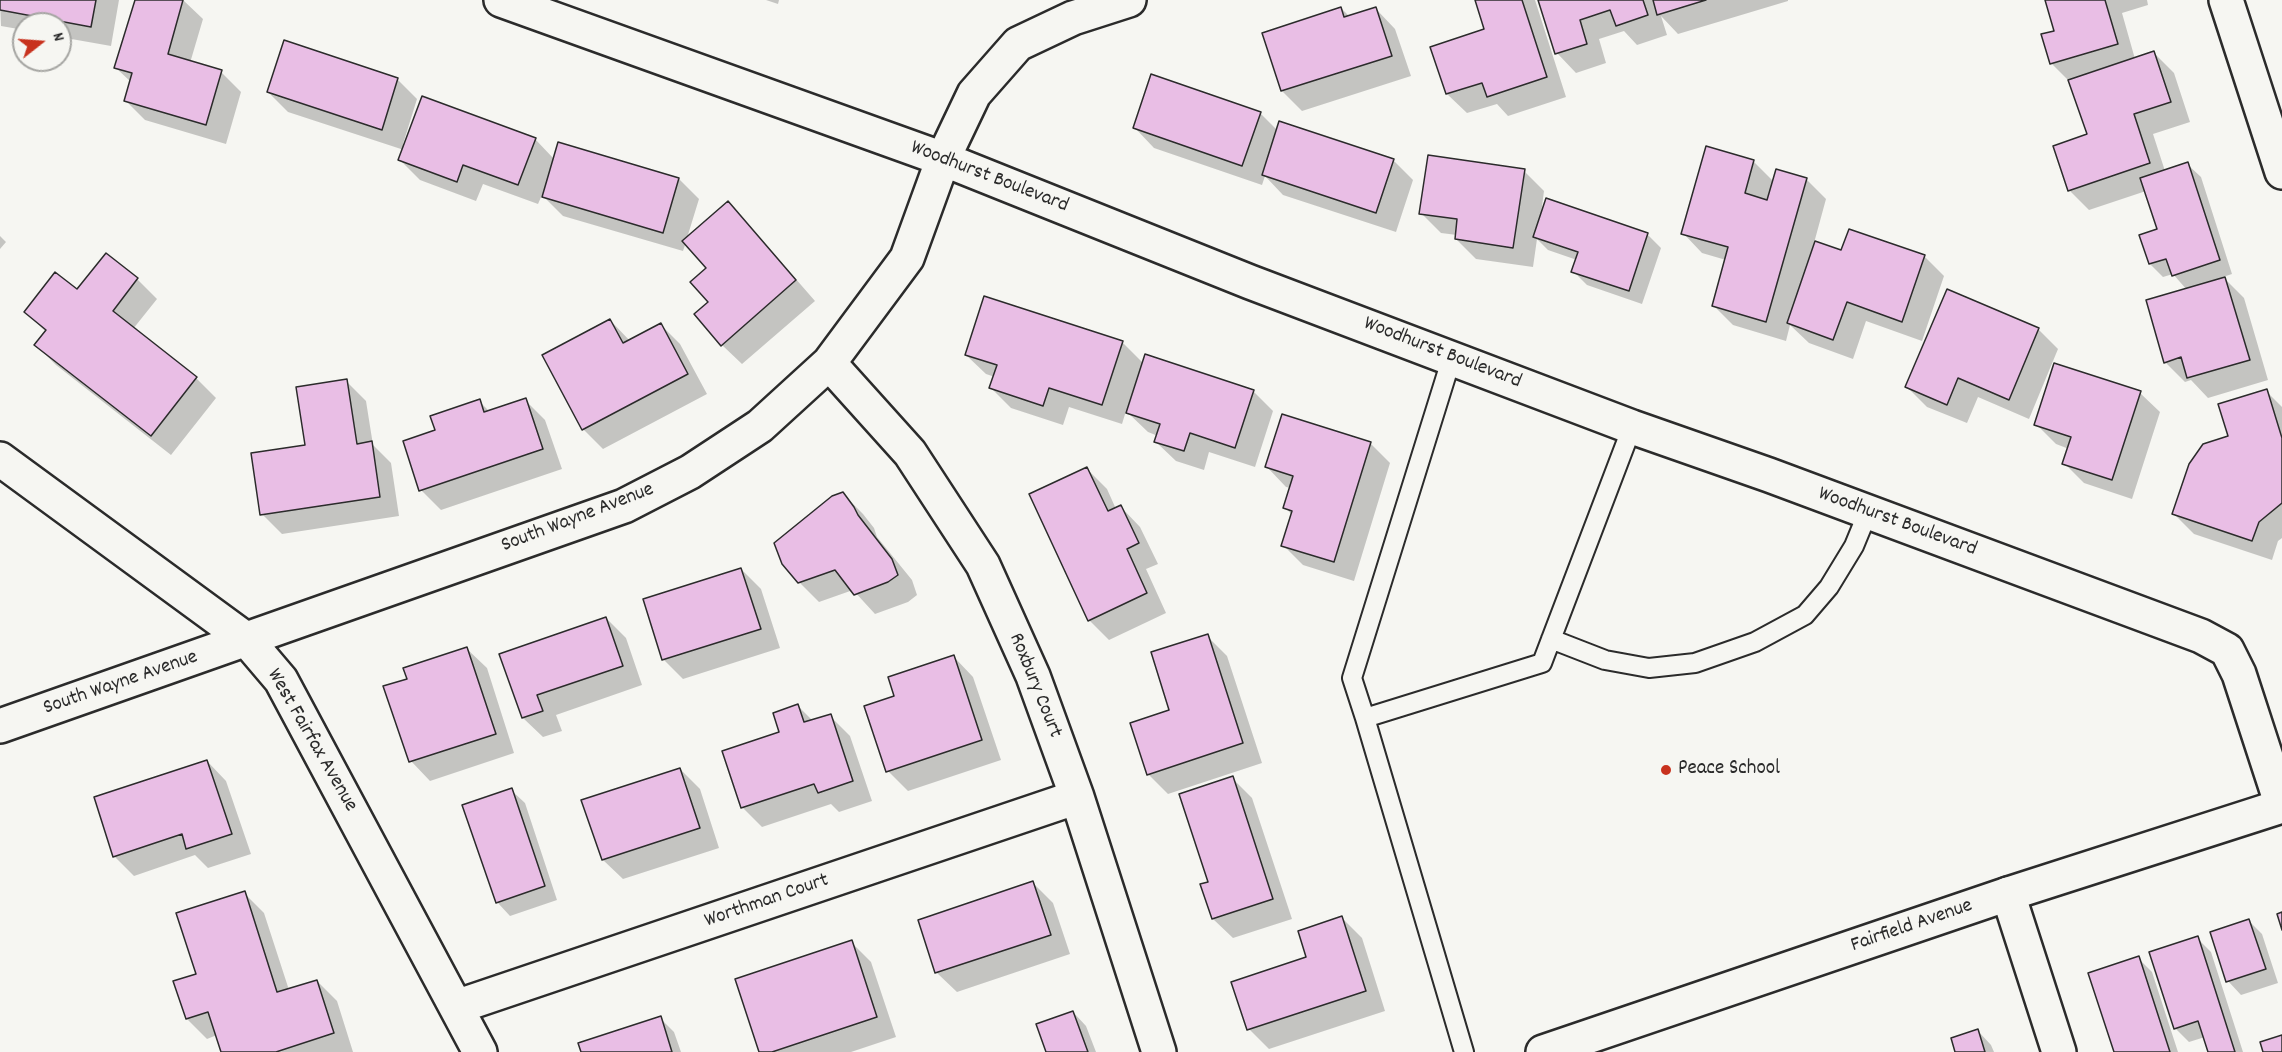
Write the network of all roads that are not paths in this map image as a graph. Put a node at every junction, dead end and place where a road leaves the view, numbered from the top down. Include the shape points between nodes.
1 (501, 0) edge
2 (1129, 0) edge
3 (2226, 0) edge
4 (943, 159) junction
5 (2282, 172) edge
6 (1452, 357) junction
7 (829, 363) junction
8 (1632, 428) junction
9 (0, 459) edge
10 (1868, 512) junction
11 (1551, 639) junction
12 (247, 640) junction
13 (1365, 718) junction
14 (0, 726) edge
15 (1077, 797) junction
16 (2282, 806) edge
17 (2008, 894) junction
18 (456, 1007) junction
19 (480, 1052) edge
20 (1159, 1052) edge
21 (1464, 1052) edge
22 (1543, 1052) edge
23 (2059, 1052) edge

1 - 4 street, Woodhurst Boulevard
2 - 4 street, South Wayne Avenue via 1073,18 1018,44 974,94
3 - 5 street
4 - 6 street, Woodhurst Boulevard via 1250,282
4 - 7 street, South Wayne Avenue via 907,258
6 - 8 street, Woodhurst Boulevard
6 - 13 lane via 1352,678
7 - 12 street, South Wayne Avenue via 760,426 690,472 624,506
7 - 15 street, Roxbury Court via 910,453 983,565 1033,676
8 - 10 street, Woodhurst Boulevard
8 - 11 lane
9 - 12 street, West Fairfax Avenue
10 - 11 lane via 1854,546 1806,615 1755,642 1695,663 1649,668 1605,660
10 - 16 street, Woodhurst Boulevard via 2201,636 2227,650 2239,674
11 - 13 lane via 1542,663
12 - 14 street, South Wayne Avenue
12 - 18 street, West Fairfax Avenue via 282,680
13 - 21 lane
15 - 18 street, Worthman Court
15 - 20 street, Roxbury Court
16 - 17 street, Fairfield Avenue
17 - 22 street, Fairfield Avenue
17 - 23 street
18 - 19 street, West Fairfax Avenue

